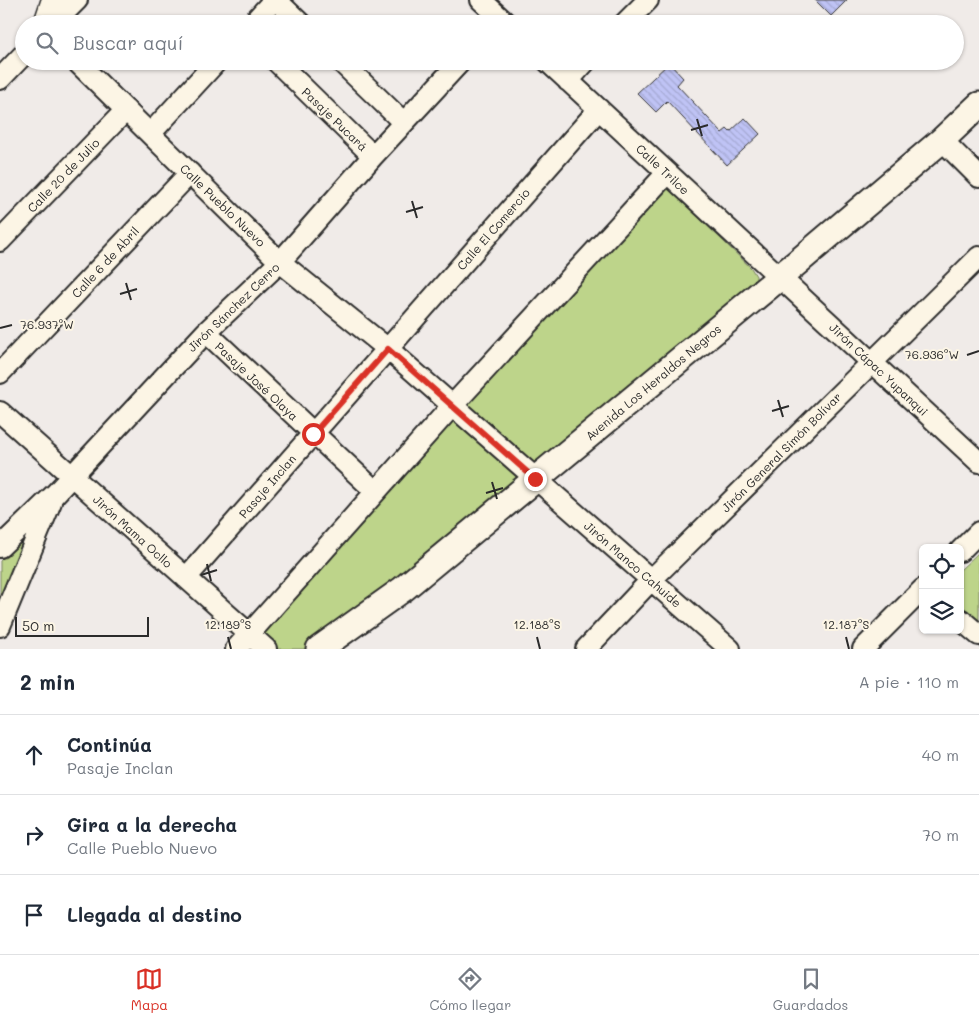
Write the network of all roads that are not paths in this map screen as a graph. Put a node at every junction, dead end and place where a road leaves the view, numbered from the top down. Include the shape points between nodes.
1 (56, 0) edge
2 (76, 0) edge
3 (275, 0) edge
4 (481, 0) edge
5 (648, 0) edge
6 (51, 15) edge
7 (62, 15) edge
8 (261, 15) edge
9 (291, 15) edge
10 (495, 15) edge
11 (633, 15) edge
12 (15, 63) edge
13 (85, 70) edge
14 (209, 70) edge
15 (285, 70) edge
16 (349, 70) edge
17 (452, 70) edge
18 (556, 70) edge
19 (578, 70) edge
20 (0, 79) edge
21 (568, 81) junction
22 (979, 106) edge
23 (599, 109) junction
24 (126, 110) junction
25 (404, 122) junction
26 (150, 134) junction
27 (942, 140) junction
28 (373, 156) junction
29 (190, 173) junction
30 (667, 173) junction
31 (979, 176) edge
32 (0, 241) edge
33 (979, 257) edge
34 (280, 262) junction
35 (780, 277) junction
36 (206, 332) junction
37 (388, 349) junction
38 (872, 363) junction
39 (0, 373) edge
40 (452, 406) junction
41 (0, 412) edge
42 (313, 434) junction
43 (979, 462) edge
44 (71, 476) junction
45 (535, 479) junction
46 (375, 491) junction
47 (54, 494) junction
48 (979, 532) edge
49 (0, 547) edge
50 (964, 547) edge
51 (186, 578) junction
52 (651, 580) junction
53 (919, 593) edge
54 (964, 622) edge
55 (0, 626) edge
56 (250, 634) junction
57 (979, 635) edge
58 (236, 649) edge
59 (266, 649) edge
60 (320, 649) edge
61 (586, 649) edge
62 (730, 649) edge
63 (863, 649) edge

1 - 6 main road
2 - 7 street
3 - 8 street
3 - 9 street
4 - 10 street
5 - 11 street
12 - 20 street
13 - 24 street, Calle Pueblo Nuevo
14 - 26 street
15 - 28 street, Pasaje Pucará
16 - 25 street
17 - 25 street, Jirón Sánchez Cerro
18 - 21 street, Calle Trilce
19 - 21 street
21 - 23 street, Calle Trilce
22 - 27 street, Avenida Los Heraldos Negros
23 - 30 street, Calle Trilce
23 - 37 street, Calle El Comercio
24 - 26 street, Calle Pueblo Nuevo
24 - 32 street, Calle 20 de Julio
25 - 28 street, Jirón Sánchez Cerro
26 - 29 street, Calle Pueblo Nuevo
27 - 31 street
27 - 35 street, Avenida Los Heraldos Negros
28 - 34 street, Jirón Sánchez Cerro
29 - 34 street, Calle Pueblo Nuevo
29 - 39 street, Calle 6 de Abril
30 - 35 street, Calle Trilce
30 - 40 street
33 - 38 street, Jirón General Simón Bolívar
34 - 36 street, Jirón Sánchez Cerro
34 - 37 street, Calle Pueblo Nuevo
35 - 38 street, Jirón Cápac Yupanqui
35 - 45 street, Avenida Los Heraldos Negros
36 - 42 street, Pasaje José Olaya
36 - 44 street, Jirón Sánchez Cerro
37 - 40 street, Calle Pueblo Nuevo
37 - 42 street, Pasaje Inclan
38 - 43 street, Jirón Cápac Yupanqui
38 - 52 street, Jirón General Simón Bolívar
40 - 45 street, Calle Pueblo Nuevo
40 - 46 street
41 - 44 street, Jirón Mama Ocllo
42 - 46 street, Pasaje José Olaya
42 - 51 street, Pasaje Inclan
44 - 47 street, Jirón Sánchez Cerro
44 - 51 street, Jirón Mama Ocllo
45 - 52 street, Jirón Manco Cahuide
45 - 60 street, Avenida Los Heraldos Negros via 403,589
46 - 56 street
47 - 49 street, Jirón Sánchez Cerro
47 - 55 street
48 - 50 street
51 - 56 street, Jirón Mama Ocllo
52 - 61 street, Jirón General Simón Bolívar
52 - 62 street, Jirón Manco Cahuide
53 - 63 street
54 - 57 street
56 - 58 street
56 - 59 street, Jirón Mama Ocllo

